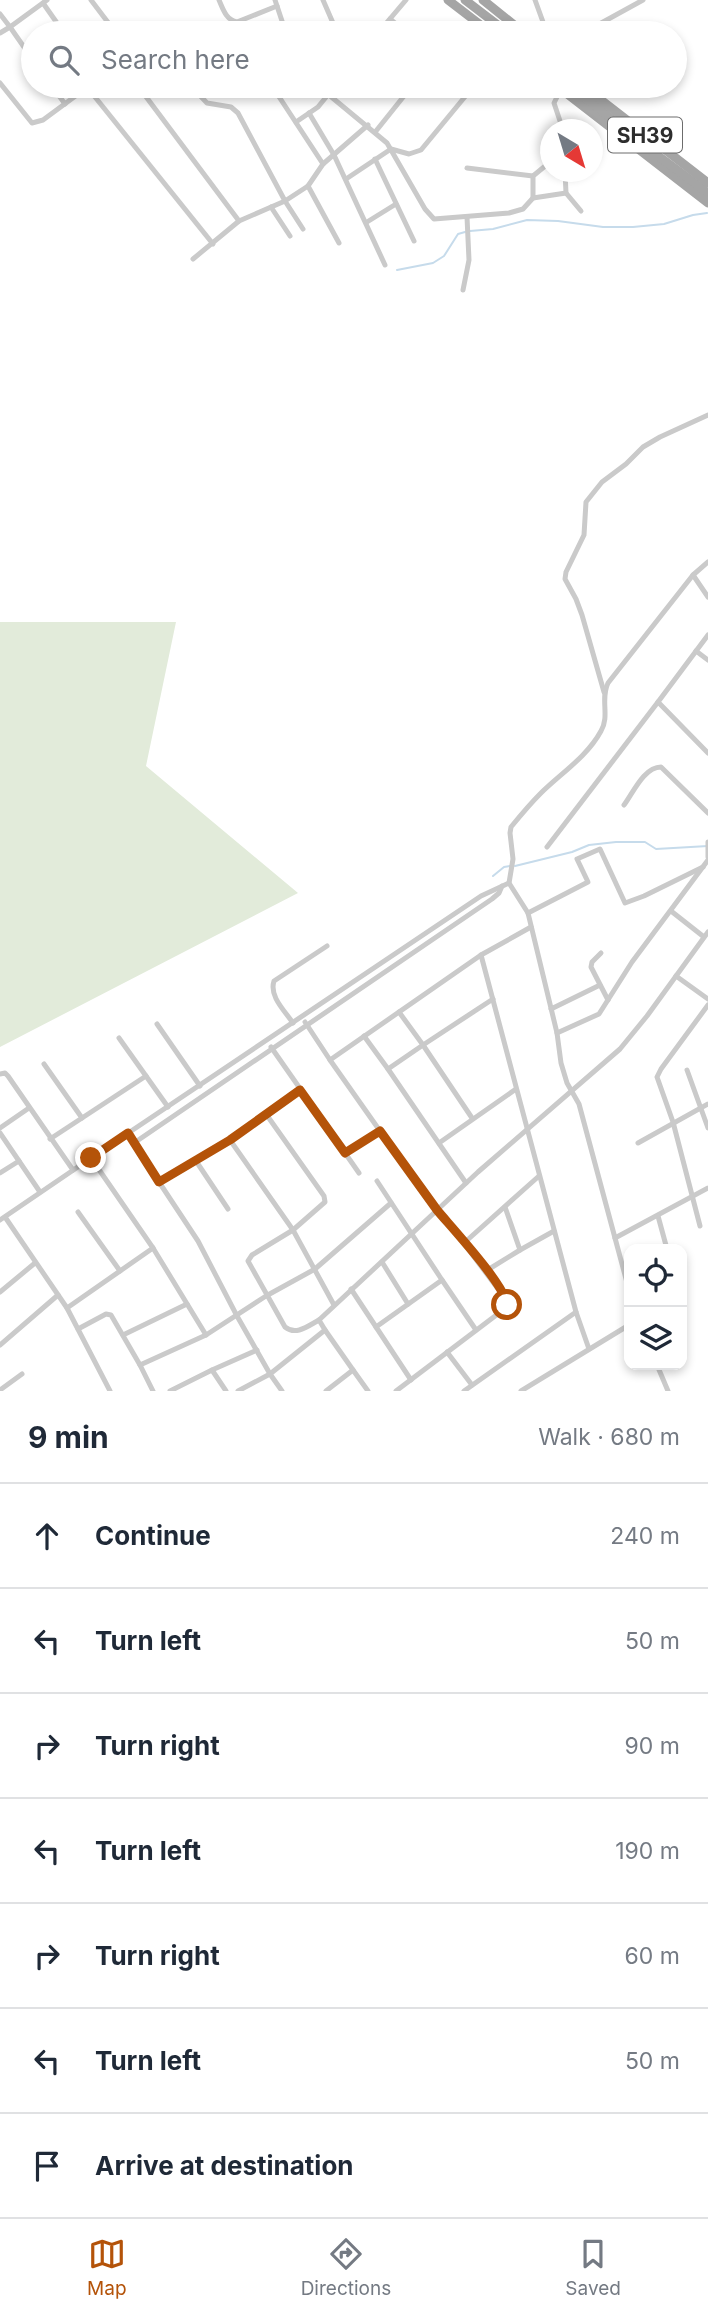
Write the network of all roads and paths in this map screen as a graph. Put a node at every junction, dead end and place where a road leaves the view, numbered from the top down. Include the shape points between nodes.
1 (91, 0) edge
2 (219, 0) edge
3 (323, 0) edge
4 (406, 0) edge
5 (448, 0) edge
6 (465, 0) edge
7 (482, 0) edge
8 (535, 0) edge
9 (643, 0) edge
10 (44, 1) edge
11 (276, 3) edge
12 (0, 14) edge
13 (390, 19) joint
14 (56, 21) edge
15 (107, 21) edge
16 (231, 21) edge
17 (239, 21) edge
18 (282, 21) edge
19 (332, 21) edge
20 (392, 21) edge
21 (475, 21) edge
22 (492, 21) edge
23 (509, 21) edge
24 (543, 21) edge
25 (605, 21) edge
26 (10, 27) junction
27 (0, 33) edge
28 (21, 43) edge
29 (0, 83) edge
30 (61, 98) edge
31 (73, 98) edge
32 (97, 98) edge
33 (147, 98) edge
34 (202, 98) edge
35 (280, 98) edge
36 (326, 98) edge
37 (332, 98) edge
38 (403, 98) edge
39 (465, 98) edge
40 (557, 98) edge
41 (577, 98) edge
42 (578, 98) edge
43 (598, 98) edge
44 (65, 104) junction
45 (309, 113) junction
46 (559, 119) edge
47 (296, 122) junction
48 (368, 125) junction
49 (376, 131) junction
50 (391, 149) junction
51 (334, 155) junction
52 (375, 159) junction
53 (323, 164) junction
54 (467, 169) dead end
55 (540, 171) edge
56 (533, 176) junction
57 (346, 179) junction
58 (565, 182) edge
59 (708, 183) edge
60 (308, 186) junction
61 (708, 193) edge
62 (566, 194) junction
63 (533, 198) junction
64 (285, 201) junction
65 (708, 203) edge
66 (396, 204) junction
67 (271, 207) junction
68 (581, 211) dead end
69 (467, 218) junction
70 (239, 221) junction
71 (367, 222) junction
72 (303, 229) dead end
73 (290, 236) dead end
74 (414, 241) dead end
75 (339, 243) dead end
76 (213, 244) junction
77 (192, 260) dead end
78 (385, 265) dead end
79 (463, 290) dead end
80 (708, 415) edge
81 (708, 562) edge
82 (693, 575) junction
83 (708, 597) edge
84 (708, 635) edge
85 (696, 651) junction
86 (708, 660) edge
87 (604, 692) junction
88 (658, 702) junction
89 (706, 746) edge
90 (708, 753) edge
91 (624, 805) dead end
92 (708, 813) edge
93 (708, 842) edge
94 (547, 848) dead end
95 (708, 856) edge
96 (703, 867) junction
97 (509, 883) junction
98 (502, 886) junction
99 (671, 911) junction
100 (528, 913) junction
101 (531, 927) junction
102 (706, 934) edge
103 (327, 946) dead end
104 (601, 953) dead end
105 (481, 955) junction
106 (676, 976) junction
107 (600, 985) junction
108 (493, 999) junction
109 (708, 999) edge
110 (608, 1000) junction
111 (708, 1005) edge
112 (551, 1009) junction
113 (400, 1012) junction
114 (302, 1017) junction
115 (293, 1023) junction
116 (157, 1024) dead end
117 (307, 1024) junction
118 (557, 1033) junction
119 (364, 1036) junction
120 (119, 1038) dead end
121 (267, 1041) junction
122 (423, 1045) junction
123 (272, 1048) junction
124 (330, 1060) junction
125 (44, 1064) dead end
126 (387, 1069) junction
127 (687, 1070) dead end
128 (0, 1074) edge
129 (146, 1076) junction
130 (200, 1086) junction
131 (516, 1089) junction
132 (300, 1090) junction
133 (571, 1090) junction
134 (708, 1104) edge
135 (168, 1107) junction
136 (29, 1108) junction
137 (701, 1108) junction
138 (159, 1113) junction
139 (266, 1114) junction
140 (82, 1118) junction
141 (472, 1118) junction
142 (165, 1121) junction
143 (673, 1122) junction
144 (527, 1128) junction
145 (708, 1128) edge
146 (0, 1130) edge
147 (380, 1131) junction
148 (128, 1133) junction
149 (50, 1139) junction
150 (230, 1140) junction
151 (134, 1143) junction
152 (439, 1143) junction
153 (638, 1143) dead end
154 (345, 1153) junction
155 (91, 1158) junction
156 (19, 1161) junction
157 (196, 1161) junction
158 (73, 1170) junction
159 (0, 1173) edge
160 (359, 1173) dead end
161 (539, 1176) junction
162 (377, 1181) dead end
163 (159, 1182) junction
164 (466, 1183) junction
165 (708, 1188) edge
166 (40, 1192) junction
167 (692, 1196) junction
168 (391, 1203) junction
169 (505, 1207) junction
170 (228, 1209) dead end
171 (438, 1210) junction
172 (78, 1212) dead end
173 (658, 1216) junction
174 (2, 1219) edge
175 (700, 1226) dead end
176 (293, 1230) junction
177 (554, 1231) junction
178 (413, 1234) junction
179 (615, 1238) junction
180 (464, 1243) junction
181 (666, 1244) edge
182 (153, 1248) junction
183 (520, 1250) junction
184 (35, 1262) junction
185 (382, 1262) junction
186 (315, 1269) junction
187 (486, 1270) junction
188 (120, 1271) junction
189 (624, 1271) edge
190 (442, 1280) junction
191 (351, 1289) junction
192 (0, 1292) edge
193 (58, 1295) junction
194 (266, 1296) junction
195 (187, 1304) junction
196 (334, 1304) junction
197 (408, 1304) junction
198 (67, 1308) junction
199 (576, 1312) junction
200 (237, 1316) junction
201 (318, 1320) junction
202 (376, 1327) junction
203 (624, 1328) edge
204 (78, 1329) junction
205 (325, 1330) junction
206 (476, 1330) junction
207 (123, 1335) junction
208 (206, 1335) junction
209 (0, 1345) edge
210 (589, 1349) junction
211 (257, 1350) junction
212 (447, 1352) junction
213 (140, 1365) junction
214 (212, 1370) junction
215 (353, 1370) junction
216 (659, 1370) edge
217 (22, 1374) dead end
218 (271, 1374) junction
219 (411, 1380) junction
220 (472, 1385) junction
221 (1, 1389) edge
222 (110, 1391) edge
223 (153, 1391) edge
224 (170, 1391) edge
225 (226, 1391) edge
226 (238, 1391) edge
227 (282, 1391) edge
228 (326, 1391) edge
229 (368, 1391) edge
230 (396, 1391) edge
231 (464, 1391) edge
232 (521, 1391) edge
233 (668, 1391) edge

1 - 15 street
2 - 16 street
3 - 19 street
4 - 13 street
5 - 21 main road
6 - 22 main road
7 - 23 main road
8 - 24 street
9 - 25 street
10 - 14 street
10 - 26 street
11 - 17 street
11 - 18 street
12 - 26 street
13 - 20 street
26 - 27 street
26 - 28 street
29 - 44 street via 32,123
30 - 44 street
31 - 44 street
32 - 76 street
33 - 70 street
34 - 64 street via 239,113
35 - 47 street
36 - 45 street
37 - 48 street
38 - 49 street
39 - 50 street via 421,150 409,154
40 - 46 street
41 - 65 main road, SH39
42 - 61 main road
43 - 59 main road, SH39
45 - 47 street
45 - 51 street
47 - 53 street
48 - 49 street
48 - 51 street
49 - 50 street
50 - 52 street
50 - 69 street via 431,217
51 - 53 street
51 - 57 street
52 - 57 street
52 - 66 street
53 - 60 street
54 - 56 street
55 - 56 street
56 - 63 street
57 - 71 street
58 - 62 street
60 - 64 street
60 - 75 street
62 - 63 street
62 - 68 street
63 - 69 street via 519,211
64 - 67 street
64 - 72 street
66 - 71 street
66 - 74 street
67 - 70 street
67 - 73 street
69 - 79 street via 469,260
70 - 76 street
71 - 78 street
76 - 77 street
80 - 87 street via 643,447 586,502 584,536 565,579 582,615
81 - 82 street
82 - 83 street
82 - 87 street
84 - 85 street
85 - 86 street
85 - 88 street
87 - 97 street via 605,722 600,733 513,825
88 - 89 street
88 - 94 street
89 - 90 street
91 - 92 street via 648,772 661,767
93 - 95 street
95 - 96 street
96 - 99 street
96 - 100 street via 625,903 600,849 577,859 588,883
97 - 98 street
97 - 100 street
98 - 114 street
98 - 117 street via 496,896
99 - 102 street
99 - 110 street
100 - 101 street
101 - 105 street
101 - 112 street
102 - 106 street
103 - 115 street via 274,981 274,995
104 - 107 street via 591,965
105 - 108 street
105 - 113 street
106 - 109 street
106 - 133 street via 628,1040
107 - 110 street
107 - 112 street
108 - 122 street
108 - 131 street
110 - 118 street via 596,1017
111 - 143 street via 658,1074
112 - 118 street
113 - 119 street
113 - 122 street
114 - 115 street
114 - 117 street
115 - 121 street
116 - 130 street
117 - 123 street
117 - 124 street
118 - 133 street
119 - 124 street
119 - 126 street
120 - 129 street
121 - 123 street
121 - 130 street
122 - 126 street
122 - 141 street
123 - 132 street
123 - 142 street
124 - 147 street
125 - 140 street
126 - 152 street
127 - 137 street
128 - 136 street via 8,1076
129 - 135 street
129 - 140 street
130 - 135 street
131 - 141 street
131 - 144 street
132 - 139 street
132 - 154 street
133 - 144 street
133 - 179 street via 579,1104
134 - 137 street
135 - 138 street
136 - 146 street
136 - 149 street
137 - 143 street
137 - 145 street
138 - 142 street
138 - 148 street
139 - 150 street
139 - 176 street via 324,1196 325,1202
140 - 149 street
141 - 152 street
142 - 151 street
143 - 153 street
143 - 167 street
144 - 161 street
144 - 164 street
146 - 156 street
147 - 154 street
147 - 171 street
148 - 151 street
148 - 155 street
149 - 158 street
150 - 157 street
150 - 176 street
151 - 163 street
152 - 164 street
154 - 160 street
155 - 158 street
155 - 182 street
156 - 159 street
156 - 166 street
157 - 163 street
157 - 170 street
158 - 166 street
161 - 169 street
161 - 177 street
162 - 168 street
163 - 200 street via 198,1241
164 - 171 street
165 - 167 street
166 - 174 street
167 - 173 street
167 - 175 street
168 - 178 street
168 - 186 street
169 - 180 street
169 - 183 street
171 - 178 street
171 - 180 street
172 - 188 street
173 - 179 street
173 - 181 street
174 - 184 street
176 - 186 street
176 - 194 street via 248,1261
177 - 183 street
177 - 199 street
178 - 185 street
178 - 190 street
179 - 189 street
180 - 187 street
182 - 188 street
182 - 195 street
183 - 187 street
184 - 192 street
184 - 193 street
185 - 191 street
185 - 197 street
186 - 194 street
186 - 196 street
187 - 206 street via 507,1303
188 - 198 street
190 - 197 street
190 - 206 street
191 - 196 street
191 - 202 street
193 - 198 street
193 - 209 street
194 - 200 street
194 - 201 street via 290,1331
195 - 207 street
195 - 208 street
196 - 201 street
197 - 202 street
198 - 204 street
199 - 210 street
199 - 220 street
200 - 208 street
200 - 211 street
201 - 205 street
202 - 219 street
203 - 210 street
204 - 207 street via 110,1314
204 - 222 street
205 - 215 street
205 - 218 street
206 - 212 street
207 - 213 street
208 - 213 street
210 - 232 street
211 - 214 street
211 - 218 street
212 - 219 street
212 - 220 street
213 - 223 street
214 - 224 street
214 - 225 street
215 - 228 street
215 - 229 street
216 - 233 street
217 - 221 street
218 - 226 street
218 - 227 street
219 - 230 street
220 - 231 street

